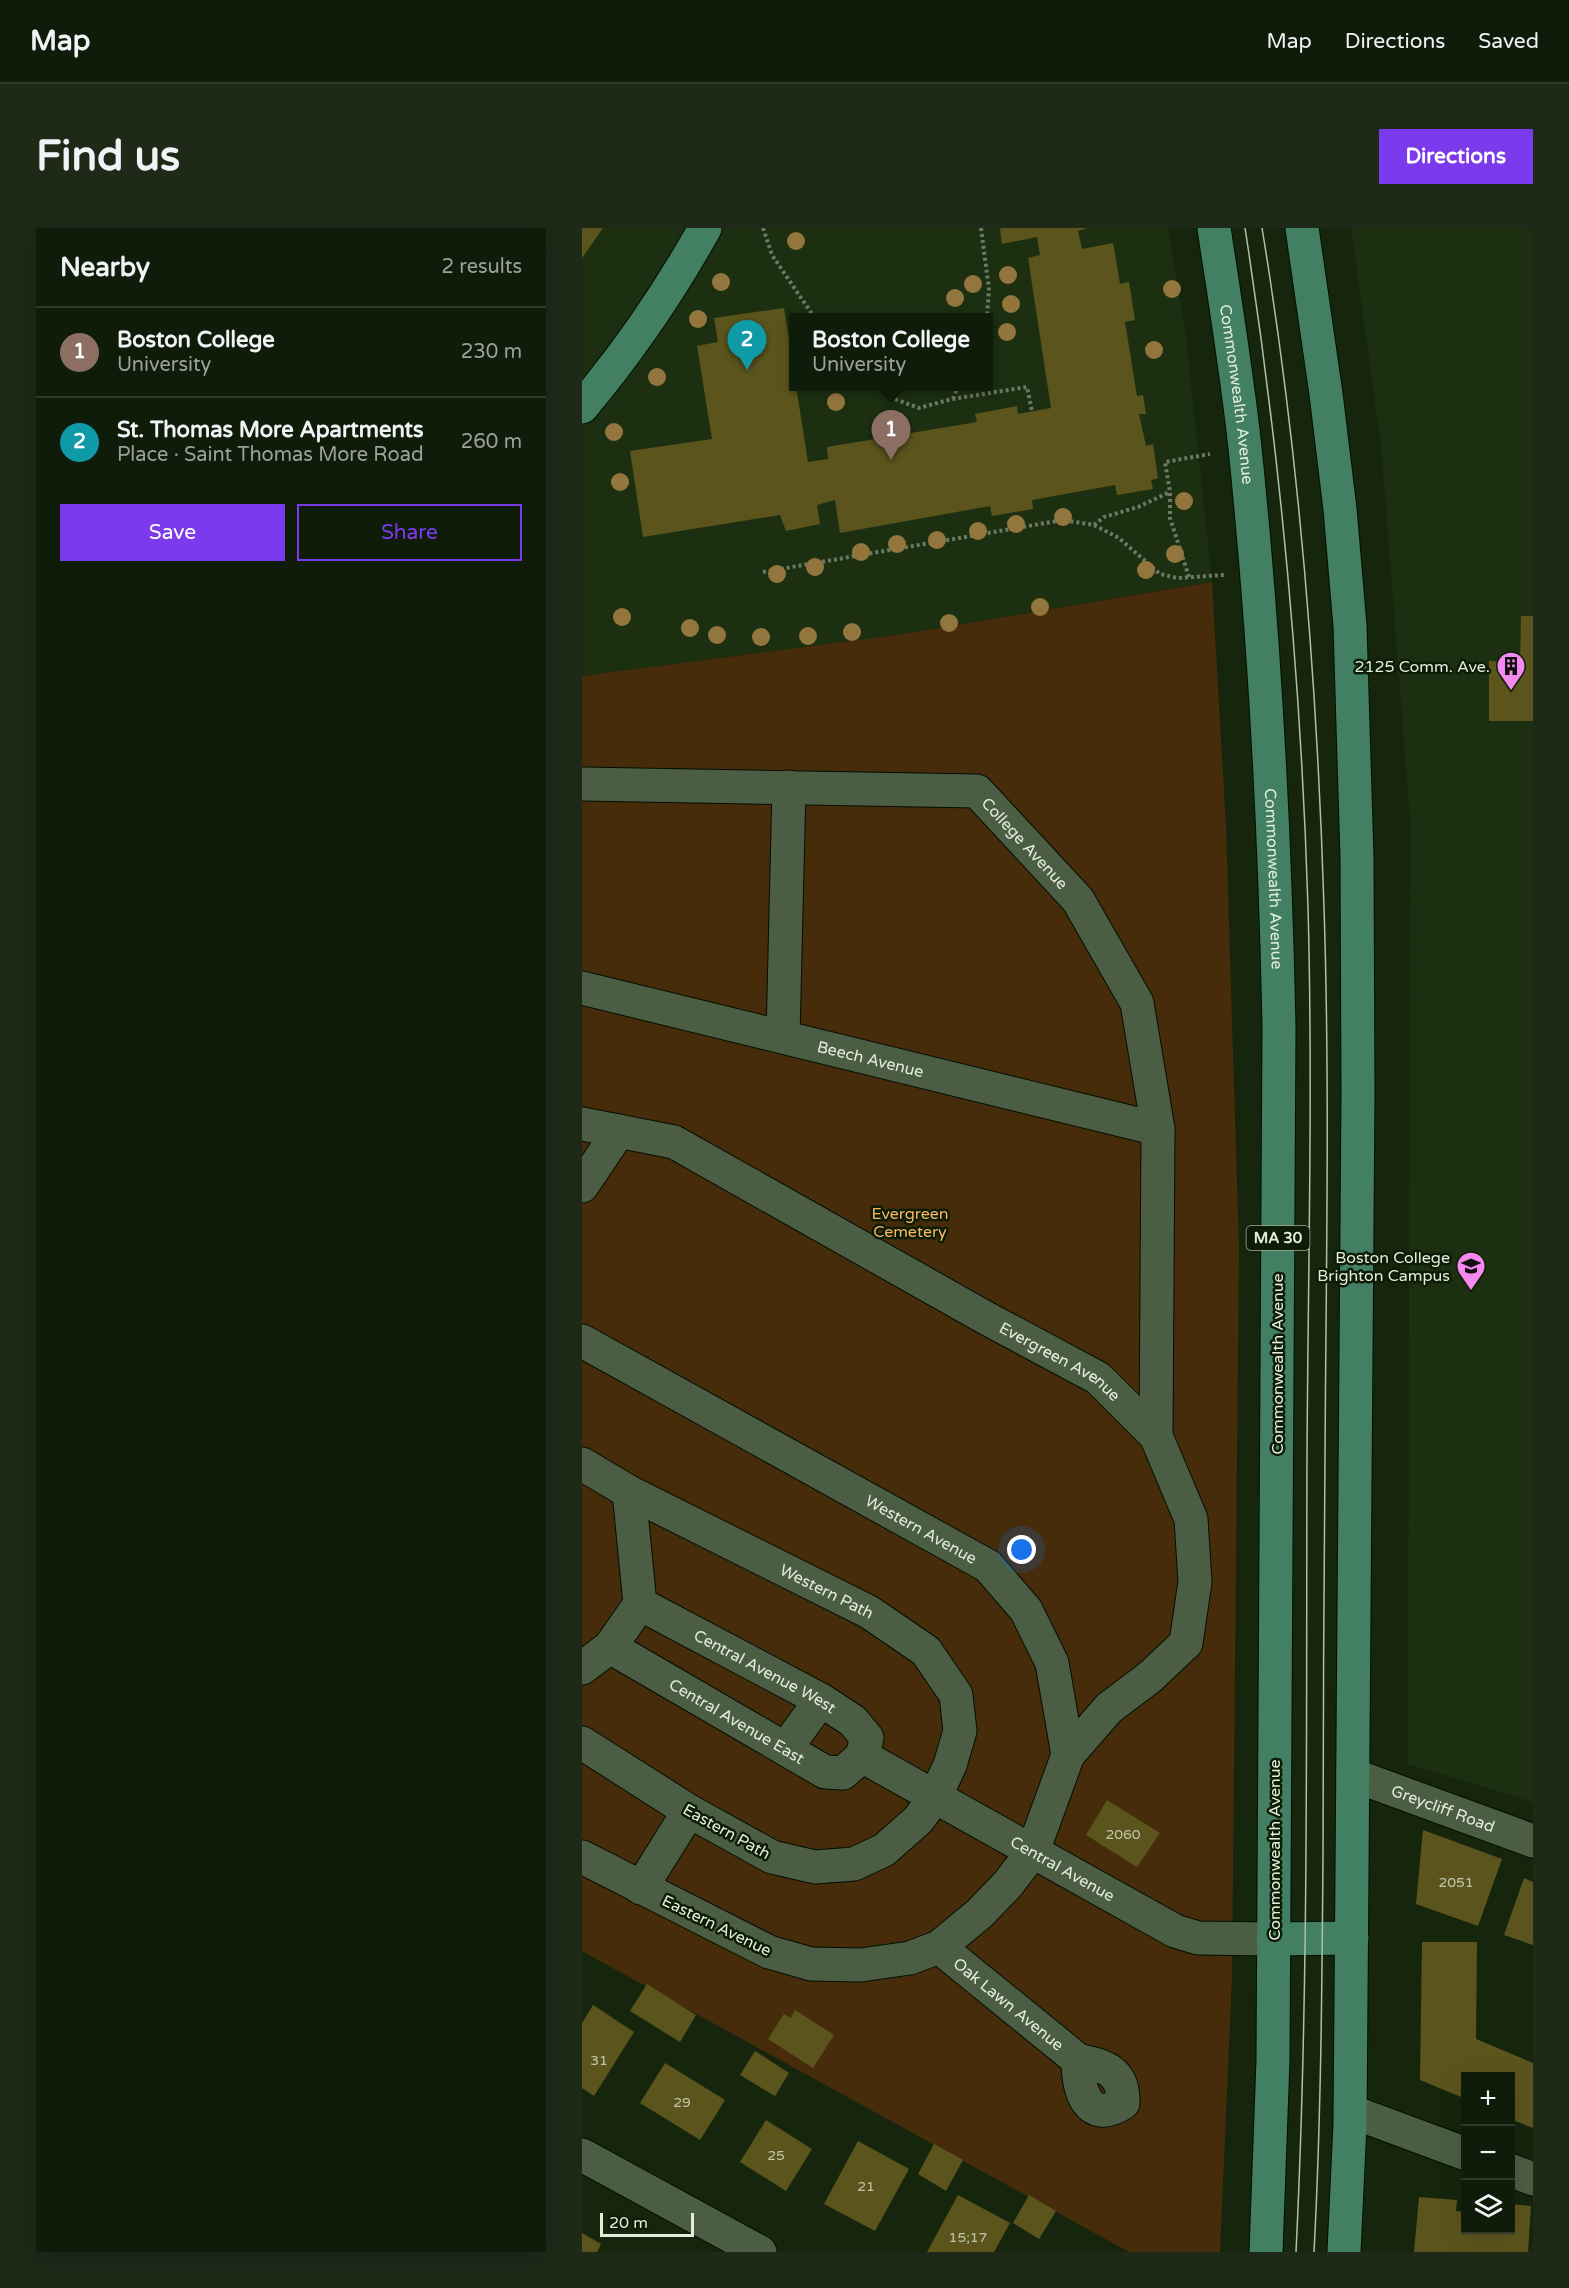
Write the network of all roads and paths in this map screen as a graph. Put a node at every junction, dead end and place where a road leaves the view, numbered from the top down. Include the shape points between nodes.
1 (705, 228) edge
2 (763, 228) edge
3 (981, 228) edge
4 (1214, 228) edge
5 (1302, 228) edge
6 (811, 313) edge
7 (987, 313) edge
8 (882, 391) edge
9 (956, 391) edge
10 (952, 399) junction
11 (582, 407) edge
12 (1032, 411) dead end
13 (1210, 454) dead end
14 (1170, 492) junction
15 (1094, 525) junction
16 (763, 572) dead end
17 (1225, 574) dead end
18 (1189, 577) junction
19 (582, 784) edge
20 (789, 787) junction
21 (582, 988) edge
22 (783, 1037) junction
23 (582, 1124) edge
24 (1158, 1129) junction
25 (619, 1131) junction
26 (582, 1186) edge
27 (582, 1341) edge
28 (1156, 1436) junction
29 (582, 1464) edge
30 (629, 1492) junction
31 (640, 1604) junction
32 (610, 1647) junction
33 (582, 1668) edge
34 (821, 1701) junction
35 (582, 1743) edge
36 (786, 1748) junction
37 (1068, 1755) junction
38 (862, 1756) junction
39 (1353, 1775) junction
40 (935, 1797) junction
41 (689, 1811) junction
42 (1533, 1841) edge
43 (1034, 1851) junction
44 (582, 1857) edge
45 (641, 1888) junction
46 (1352, 1938) junction
47 (1273, 1939) junction
48 (939, 1947) junction
49 (1078, 2060) dead end
50 (1350, 2111) junction
51 (1461, 2152) edge
52 (582, 2155) edge
53 (1515, 2172) edge
54 (1533, 2179) edge
55 (760, 2252) edge
56 (1266, 2252) edge
57 (1344, 2252) edge

1 - 11 main road via 641,328
2 - 6 path via 772,255
3 - 7 path via 989,288
4 - 47 main road, Commonwealth Avenue / MA 30 via 1245,446 1265,678 1277,910 1280,1038
5 - 39 main road via 1340,509 1355,741 1358,1105
8 - 10 path via 919,408
9 - 10 path
10 - 12 path via 1027,387
13 - 14 path via 1165,462
14 - 15 path via 1104,517
14 - 18 path via 1170,518
15 - 16 path via 1063,520
15 - 18 path via 1119,538 1160,574
17 - 18 path
19 - 20 street, College Avenue
20 - 22 street
20 - 24 street, College Avenue via 977,791 1078,900 1137,1003
21 - 22 street, Beech Avenue
22 - 24 street, Beech Avenue
23 - 25 street, Evergreen Avenue
24 - 28 street, College Avenue
25 - 26 street
25 - 28 street, Evergreen Avenue via 674,1142 1098,1378
27 - 37 street, Western Avenue via 988,1566 1026,1610 1052,1663
28 - 37 street, Evergreen Avenue via 1191,1519 1196,1582 1186,1643 1109,1708
29 - 30 street, Western Path
30 - 31 street
30 - 40 street, Western Path via 869,1612 926,1651 956,1695 960,1731 951,1765
31 - 32 street
31 - 34 street, Central Avenue West
32 - 33 street
32 - 36 street, Central Avenue East
34 - 36 street
34 - 38 street, Central Avenue West via 853,1721 867,1738
35 - 41 street, Eastern Path
36 - 38 street, Central Avenue East via 825,1772 843,1773
37 - 43 street, Western Avenue
38 - 40 street, Central Avenue
39 - 42 street, Greycliff Road
39 - 46 main road
40 - 41 street, Eastern Path via 918,1820 884,1850 854,1864 814,1868 772,1857
40 - 43 street, Central Avenue
41 - 45 street
43 - 47 street, Central Avenue via 1175,1931 1210,1939
43 - 48 street, Eastern Avenue via 979,1914
44 - 45 street, Eastern Avenue
45 - 48 street, Eastern Avenue via 769,1952 811,1964 861,1965 910,1958
46 - 47 main road
46 - 50 main road
47 - 56 main road, Commonwealth Avenue / MA 30
48 - 49 street, Oak Lawn Avenue
50 - 51 street
50 - 57 main road
52 - 55 street
53 - 54 street

